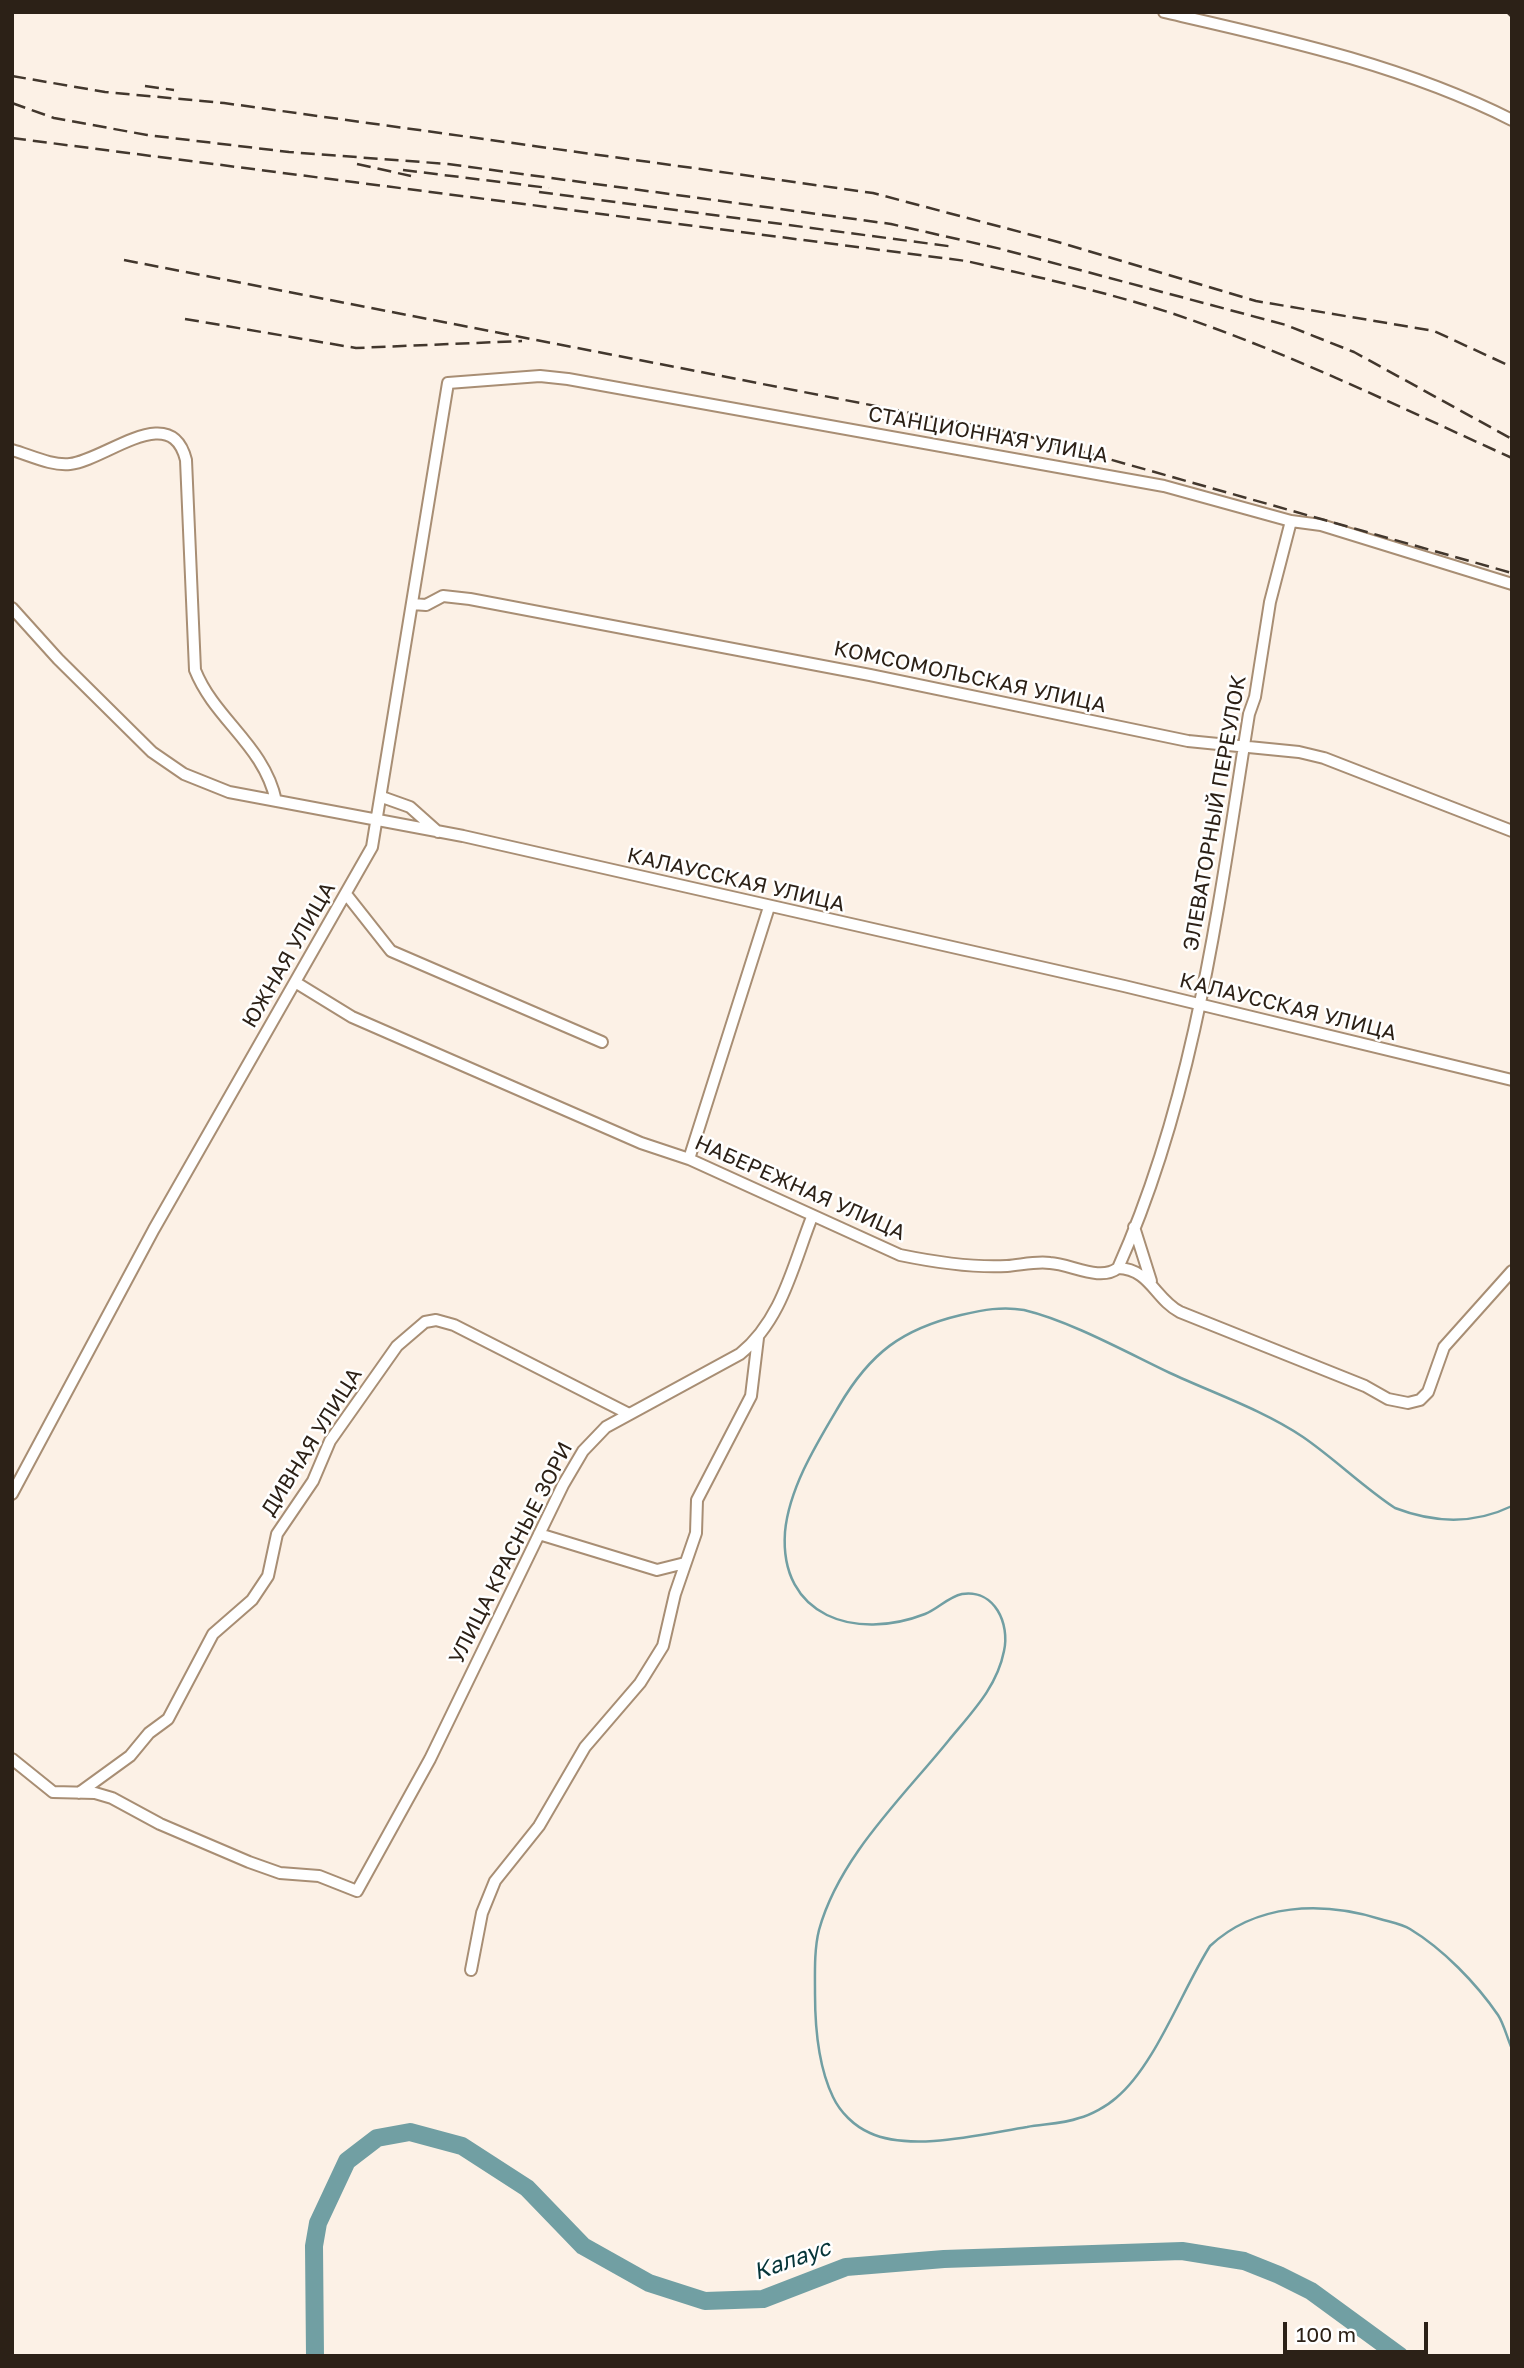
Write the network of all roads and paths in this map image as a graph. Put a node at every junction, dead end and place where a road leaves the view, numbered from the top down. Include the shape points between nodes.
1 (1164, 12) edge
2 (1512, 120) edge
3 (448, 383) joint
4 (12, 450) edge
5 (1291, 521) junction
6 (1512, 584) edge
7 (412, 604) junction
8 (12, 608) edge
9 (1244, 747) junction
10 (382, 797) junction
11 (276, 801) junction
12 (378, 821) junction
13 (1512, 831) edge
14 (438, 832) junction
15 (346, 894) junction
16 (769, 906) junction
17 (295, 982) junction
18 (1200, 1006) junction
19 (602, 1042) dead end
20 (1512, 1080) edge
21 (688, 1159) junction
22 (812, 1217) junction
23 (1134, 1227) junction
24 (1118, 1268) junction
25 (1512, 1271) edge
26 (1152, 1284) junction
27 (758, 1338) junction
28 (601, 1400) junction
29 (629, 1414) junction
30 (606, 1427) junction
31 (12, 1494) edge
32 (539, 1534) junction
33 (685, 1563) junction
34 (12, 1759) edge
35 (79, 1793) junction
36 (471, 1970) dead end

1 - 2 street via 1418,79
3 - 5 street, СТАНЦИОННАЯ УЛИЦА via 540,376 569,379 1164,486
3 - 7 street, ЮЖНАЯ УЛИЦА
4 - 11 street via 70,464 152,433 178,440 186,460 195,670 265,766
5 - 6 street, СТАНЦИОННАЯ УЛИЦА via 1321,525
5 - 9 street, ЭЛЕВАТОРНЫЙ ПЕРЕУЛОК via 1270,602
7 - 9 street, КОМСОМОЛЬСКАЯ УЛИЦА via 426,605 443,596 470,599 1188,741
7 - 10 street, ЮЖНАЯ УЛИЦА
8 - 11 street, КАЛАУССКАЯ УЛИЦА via 114,716 172,767 229,792
9 - 13 street, КОМСОМОЛЬСКАЯ УЛИЦА via 1324,758
9 - 18 street, ЭЛЕВАТОРНЫЙ ПЕРЕУЛОК
10 - 12 street, ЮЖНАЯ УЛИЦА
10 - 14 street via 410,807
11 - 12 street, КАЛАУССКАЯ УЛИЦА
12 - 14 street, КАЛАУССКАЯ УЛИЦА
12 - 15 street, ЮЖНАЯ УЛИЦА via 372,847
14 - 16 street, КАЛАУССКАЯ УЛИЦА
15 - 17 street, ЮЖНАЯ УЛИЦА
15 - 19 street via 391,951
16 - 18 street, КАЛАУССКАЯ УЛИЦА
16 - 21 street
17 - 21 street, НАБЕРЕЖНАЯ УЛИЦА via 352,1017 641,1143
17 - 31 street, ЮЖНАЯ УЛИЦА via 154,1229
18 - 20 street, КАЛАУССКАЯ УЛИЦА
18 - 23 street, ЭЛЕВАТОРНЫЙ ПЕРЕУЛОК via 1172,1118
21 - 22 street, НАБЕРЕЖНАЯ УЛИЦА
22 - 24 street, НАБЕРЕЖНАЯ УЛИЦА via 900,1255 934,1262 1005,1266 1048,1262 1101,1274
22 - 27 street, УЛИЦА КРАСНЫЕ ЗОРИ via 775,1314
23 - 24 street, ЭЛЕВАТОРНЫЙ ПЕРЕУЛОК
23 - 26 street
24 - 26 street, НАБЕРЕЖНАЯ УЛИЦА via 1137,1270
25 - 26 street, НАБЕРЕЖНАЯ УЛИЦА via 1444,1347 1428,1392 1408,1403 1388,1399 1190,1317 1169,1305
27 - 29 street, УЛИЦА КРАСНЫЕ ЗОРИ via 740,1354
27 - 33 street via 751,1396 698,1500 696,1533
28 - 29 street, ДИВНАЯ УЛИЦА
28 - 30 street
28 - 35 street, ДИВНАЯ УЛИЦА via 454,1325 436,1321 419,1325 397,1346 330,1441 313,1481 277,1534 268,1576 252,1600 213,1634 168,1718 130,1756
29 - 30 street, УЛИЦА КРАСНЫЕ ЗОРИ
30 - 32 street, УЛИЦА КРАСНЫЕ ЗОРИ via 577,1461
32 - 33 street via 657,1570
32 - 35 street, УЛИЦА КРАСНЫЕ ЗОРИ via 430,1759 357,1891 319,1876 280,1873 191,1838 112,1798
33 - 36 street via 658,1657 585,1747 539,1826 495,1881 482,1913
34 - 35 street via 53,1792

